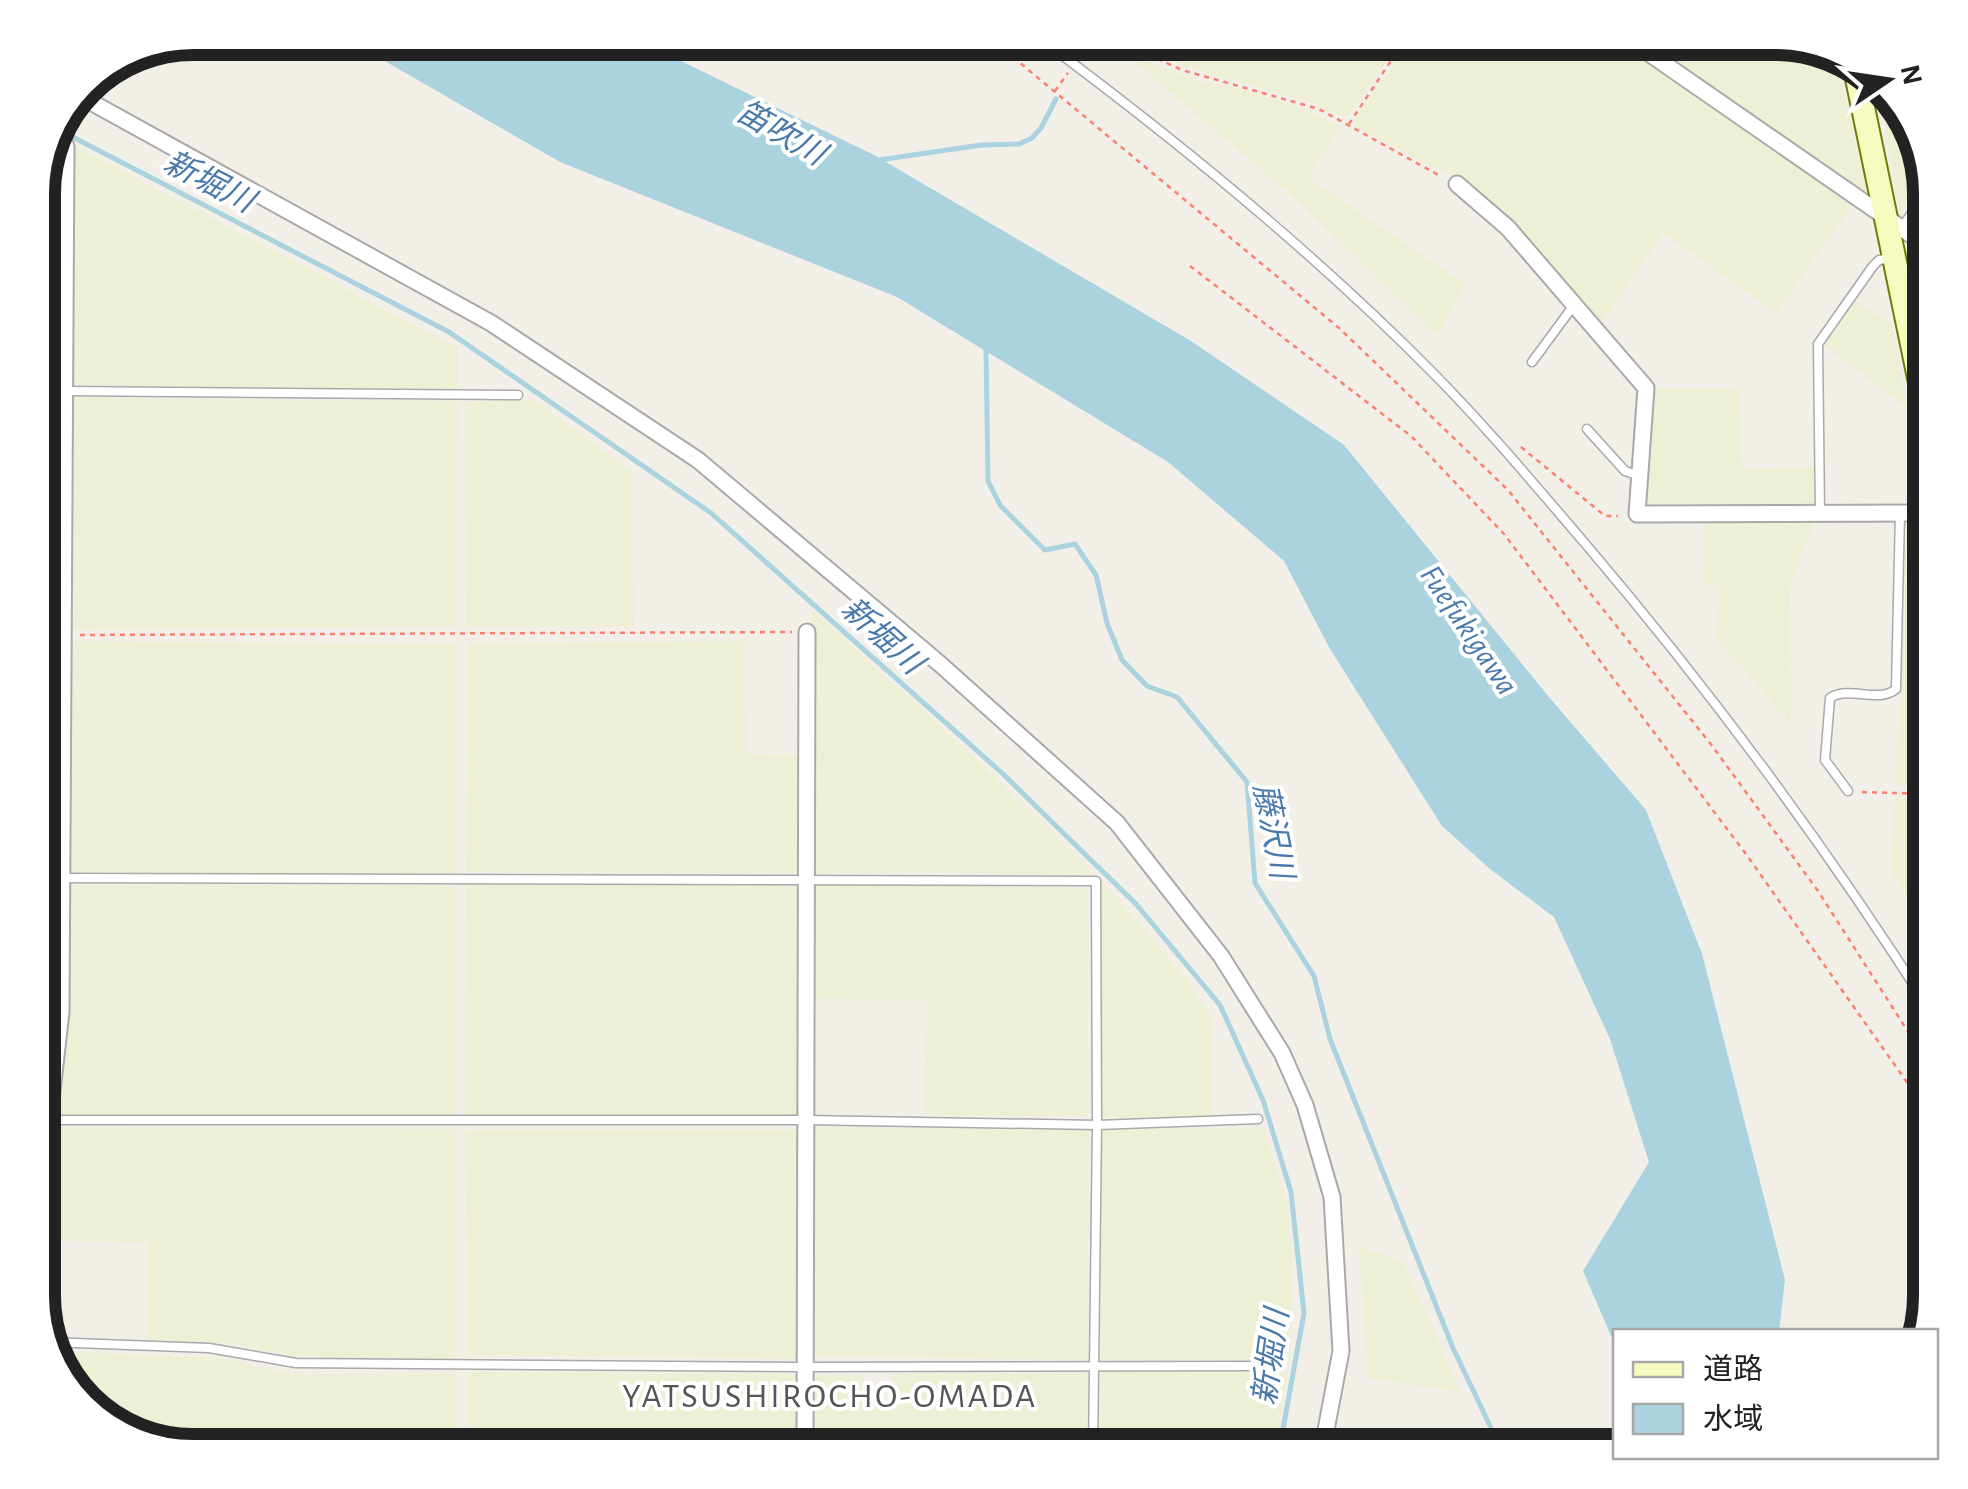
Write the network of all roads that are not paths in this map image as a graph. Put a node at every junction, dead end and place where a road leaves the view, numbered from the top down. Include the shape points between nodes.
1 (1061, 55) edge
2 (1652, 55) edge
3 (90, 101) edge
4 (1871, 130) edge
5 (66, 146) dead end
6 (1457, 184) road end
7 (1913, 203) edge
8 (1894, 223) junction
9 (1913, 236) edge
10 (1895, 257) junction
11 (1575, 304) junction
12 (1913, 346) edge
13 (1532, 362) dead end
14 (67, 391) junction
15 (518, 395) dead end
16 (1587, 429) dead end
17 (1640, 476) junction
18 (1900, 513) junction
19 (1913, 513) edge
20 (1820, 514) junction
21 (55, 589) edge
22 (63, 589) junction
23 (807, 632) road end
24 (1848, 791) road end
25 (60, 878) junction
26 (805, 878) junction
27 (1913, 983) edge
28 (55, 1062) edge
29 (1258, 1119) dead end
30 (55, 1120) edge
31 (805, 1120) junction
32 (1097, 1125) junction
33 (63, 1343) edge
34 (1094, 1366) junction
35 (1253, 1366) dead end
36 (805, 1368) junction
37 (804, 1434) edge
38 (1093, 1434) edge
39 (1325, 1434) edge

1 - 27 lane via 1238,195 1372,314 1496,439 1733,724
2 - 8 street
3 - 39 street via 492,323 698,460 1117,823 1221,956 1282,1053 1305,1104 1332,1197 1341,1352
4 - 8 main road
5 - 14 street
6 - 11 street via 1508,228
7 - 8 lane
8 - 9 street
8 - 10 main road
10 - 12 main road
10 - 20 lane via 1872,266 1818,344
11 - 13 lane
11 - 17 street via 1646,388
14 - 15 lane
14 - 22 street
16 - 17 lane via 1625,470
17 - 20 street via 1637,514
18 - 19 street
18 - 20 street
18 - 24 lane via 1896,689 1830,698 1824,760
21 - 22 street
22 - 25 street
23 - 26 street
25 - 26 lane
25 - 28 street
26 - 31 street
26 - 32 lane via 1096,881
29 - 32 lane
30 - 31 lane
31 - 32 lane
31 - 36 street
32 - 34 lane
33 - 36 lane via 209,1348 296,1363
34 - 35 lane
34 - 36 lane
34 - 38 lane
36 - 37 street

